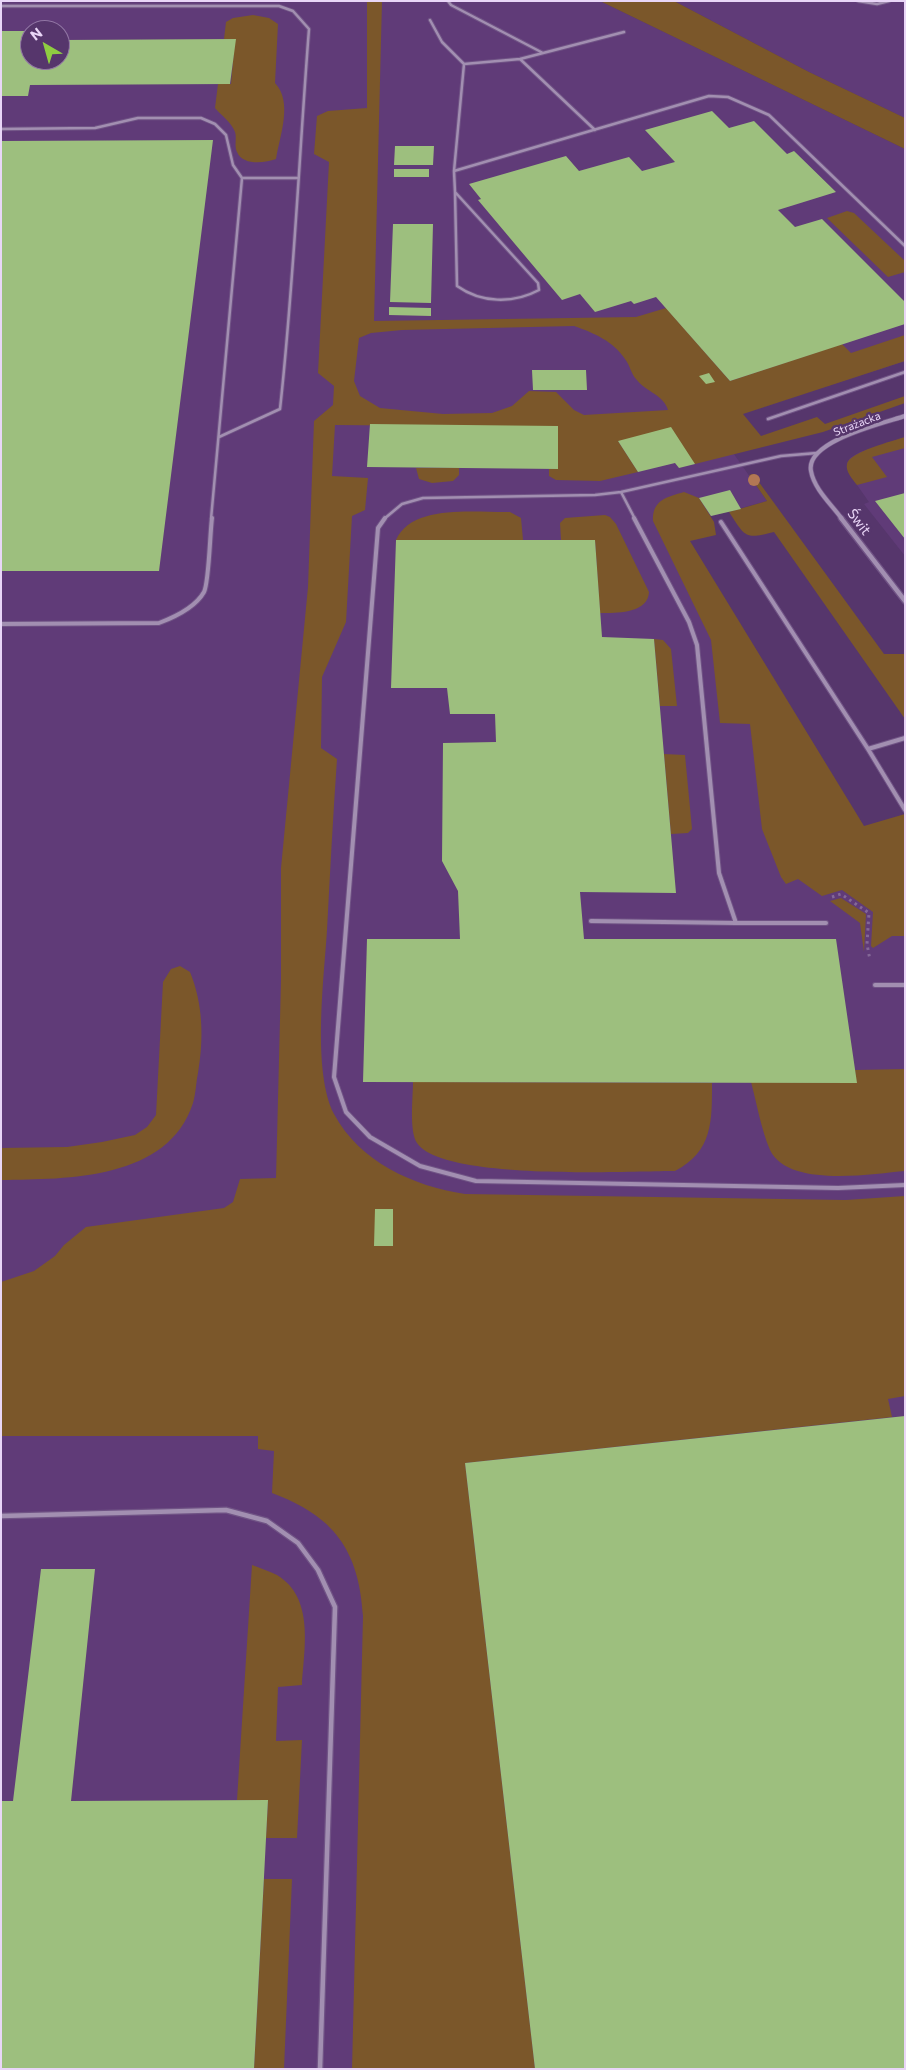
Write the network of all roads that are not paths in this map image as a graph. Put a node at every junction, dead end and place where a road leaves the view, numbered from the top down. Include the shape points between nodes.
1 (256, 1) edge
2 (448, 1) edge
3 (858, 1) edge
4 (889, 1) edge
5 (1, 6) edge
6 (255, 6) junction
7 (430, 20) dead end
8 (624, 32) dead end
9 (543, 54) junction
10 (520, 59) junction
11 (464, 64) junction
12 (1, 129) edge
13 (595, 130) junction
14 (454, 171) junction
15 (242, 178) junction
16 (297, 178) junction
17 (454, 191) junction
18 (905, 246) edge
19 (905, 372) edge
20 (905, 416) edge
21 (768, 419) dead end
22 (219, 437) junction
23 (817, 453) junction
24 (621, 492) junction
25 (721, 522) dead end
26 (905, 600) edge
27 (1, 624) edge
28 (905, 738) edge
29 (868, 749) junction
30 (905, 810) edge
31 (591, 921) dead end
32 (736, 922) junction
33 (826, 923) dead end
34 (875, 985) dead end
35 (905, 985) edge
36 (905, 1184) edge
37 (1, 1516) edge
38 (320, 2069) edge

1 - 6 lane
2 - 9 lane
3 - 4 lane via 877,4
5 - 6 lane
6 - 16 lane via 279,6 293,11 308,29
7 - 11 lane via 442,42
8 - 9 lane
9 - 10 lane
10 - 11 lane
10 - 13 lane
11 - 14 lane
12 - 15 lane via 95,128 138,118 201,118 215,124 226,135 233,165
13 - 14 lane
13 - 18 lane via 708,96 728,97 769,115
14 - 17 lane
15 - 16 lane
15 - 22 lane
16 - 22 lane via 291,312 280,409
17 - 17 lane via 457,286 466,294 484,300 530,296 539,290 538,283
19 - 21 lane
20 - 23 street, Strażacka via 854,433
22 - 27 lane via 205,591 193,605 178,616 159,623
23 - 24 lane via 782,456
23 - 26 street, Świt via 811,461 810,471 815,482
24 - 32 lane via 689,622 697,645 719,873
24 - 36 lane via 567,497 411,499 392,509 378,528 334,1077 346,1112 370,1137 420,1166 476,1181 838,1188
25 - 29 lane
28 - 29 lane
29 - 30 lane
31 - 32 lane
32 - 33 lane
34 - 35 lane
37 - 38 lane via 226,1510 267,1521 298,1543 318,1570 335,1606

